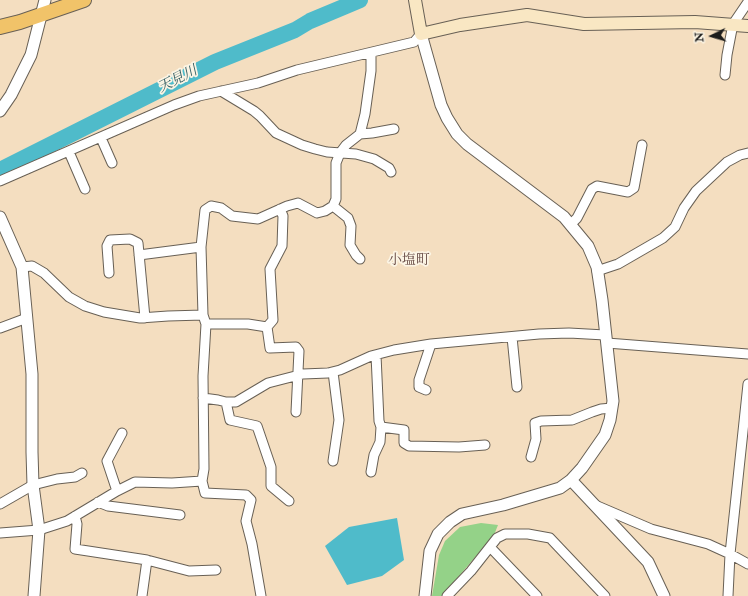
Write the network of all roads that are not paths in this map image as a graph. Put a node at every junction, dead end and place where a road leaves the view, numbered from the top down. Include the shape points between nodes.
1 (45, 0) edge
2 (84, 0) edge
3 (415, 2) edge
4 (748, 2) edge
5 (42, 14) junction
6 (733, 24) junction
7 (748, 26) edge
8 (0, 27) edge
9 (421, 34) junction
10 (371, 53) junction
11 (725, 75) dead end
12 (221, 91) junction
13 (0, 111) edge
14 (394, 129) dead end
15 (360, 134) junction
16 (101, 138) junction
17 (642, 144) dead end
18 (69, 152) junction
19 (340, 153) junction
20 (748, 153) edge
21 (112, 163) dead end
22 (391, 172) dead end
23 (0, 181) edge
24 (85, 189) dead end
25 (333, 206) junction
26 (280, 209) junction
27 (0, 217) edge
28 (571, 224) junction
29 (201, 247) junction
30 (139, 255) junction
31 (360, 259) dead end
32 (22, 267) junction
33 (597, 271) junction
34 (109, 273) dead end
35 (27, 318) junction
36 (145, 318) junction
37 (204, 320) junction
38 (267, 327) junction
39 (0, 328) edge
40 (512, 337) junction
41 (606, 339) junction
42 (431, 344) junction
43 (748, 354) edge
44 (376, 355) junction
45 (333, 372) junction
46 (298, 375) junction
47 (748, 384) edge
48 (517, 387) dead end
49 (426, 390) dead end
50 (203, 398) junction
51 (226, 402) junction
52 (612, 408) junction
53 (296, 412) dead end
54 (381, 427) junction
55 (122, 433) dead end
56 (486, 445) dead end
57 (531, 457) dead end
58 (332, 461) dead end
59 (371, 472) dead end
60 (82, 473) dead end
61 (571, 480) junction
62 (202, 481) junction
63 (33, 486) junction
64 (116, 491) junction
65 (289, 501) dead end
66 (98, 502) junction
67 (0, 504) edge
68 (596, 505) junction
69 (180, 515) dead end
70 (75, 516) junction
71 (39, 530) junction
72 (0, 533) edge
73 (490, 548) junction
74 (730, 554) junction
75 (147, 560) junction
76 (748, 564) edge
77 (216, 570) dead end
78 (450, 595) edge
79 (34, 596) edge
80 (142, 596) edge
81 (261, 596) edge
82 (425, 596) edge
83 (537, 596) edge
84 (606, 596) edge
85 (664, 596) edge
86 (728, 596) edge

1 - 5 street
2 - 5 highway
3 - 9 main road
4 - 6 street
5 - 8 highway
5 - 13 street via 31,55
6 - 7 main road
6 - 9 main road via 584,24 527,15
6 - 11 street
9 - 10 street via 414,42
9 - 28 street via 441,105 457,134
10 - 12 street
10 - 15 street via 371,71
12 - 16 street via 174,105
12 - 19 street via 254,110 276,133 302,145
14 - 15 street
15 - 19 street
16 - 18 street
16 - 21 street
17 - 28 street via 634,188 628,192 596,186
18 - 23 street
18 - 24 street
19 - 22 street via 374,159
19 - 25 street via 336,163 336,199
20 - 33 street via 727,162 696,191 674,227 663,238 618,264
25 - 26 street via 317,213 298,203
25 - 31 street via 348,218 352,226 350,245
26 - 29 street via 258,219 232,216 221,208 210,206 205,210
26 - 38 street via 283,216 282,246 270,269 273,320
27 - 32 street
28 - 33 street via 588,246
29 - 30 street
29 - 37 street
30 - 34 street via 138,243 130,239 110,240 106,246
30 - 36 street
32 - 35 street
32 - 36 street via 32,266 44,273 69,297 85,306 104,312
33 - 41 street
35 - 39 street
35 - 63 street via 32,374
36 - 37 street via 168,316
37 - 38 street
37 - 50 street
38 - 46 street via 270,348 296,347 299,351
40 - 41 street via 569,334
40 - 42 street
40 - 48 street
41 - 43 street
41 - 52 street
42 - 44 street
42 - 49 street via 419,380 419,387
44 - 45 street
44 - 54 street
45 - 46 street
45 - 58 street via 340,420
46 - 51 street via 268,383 236,402
46 - 53 street
47 - 74 street
50 - 51 street
50 - 62 street
51 - 65 street via 230,420 257,426 271,467 271,486
52 - 57 street via 601,409 572,420 535,423 536,439
52 - 61 street via 605,435
54 - 56 street via 404,430 404,442 409,446
54 - 59 street via 380,442 374,455
55 - 64 street via 107,461
60 - 63 street via 75,477 57,478
61 - 68 street
61 - 82 street via 560,488 462,514 450,522 438,534 430,551
62 - 64 street via 135,482
62 - 81 street via 205,493 246,495 251,500 246,521
63 - 67 street
63 - 71 street
64 - 66 street
66 - 69 street via 108,506
66 - 70 street
68 - 74 street via 651,529 708,544
68 - 85 street via 648,562
70 - 71 street
70 - 75 street via 75,549
71 - 72 street
71 - 79 street
73 - 78 street
73 - 83 street
73 - 84 street via 497,538 506,534 550,538
74 - 76 street
74 - 86 street
75 - 77 street via 188,571
75 - 80 street

